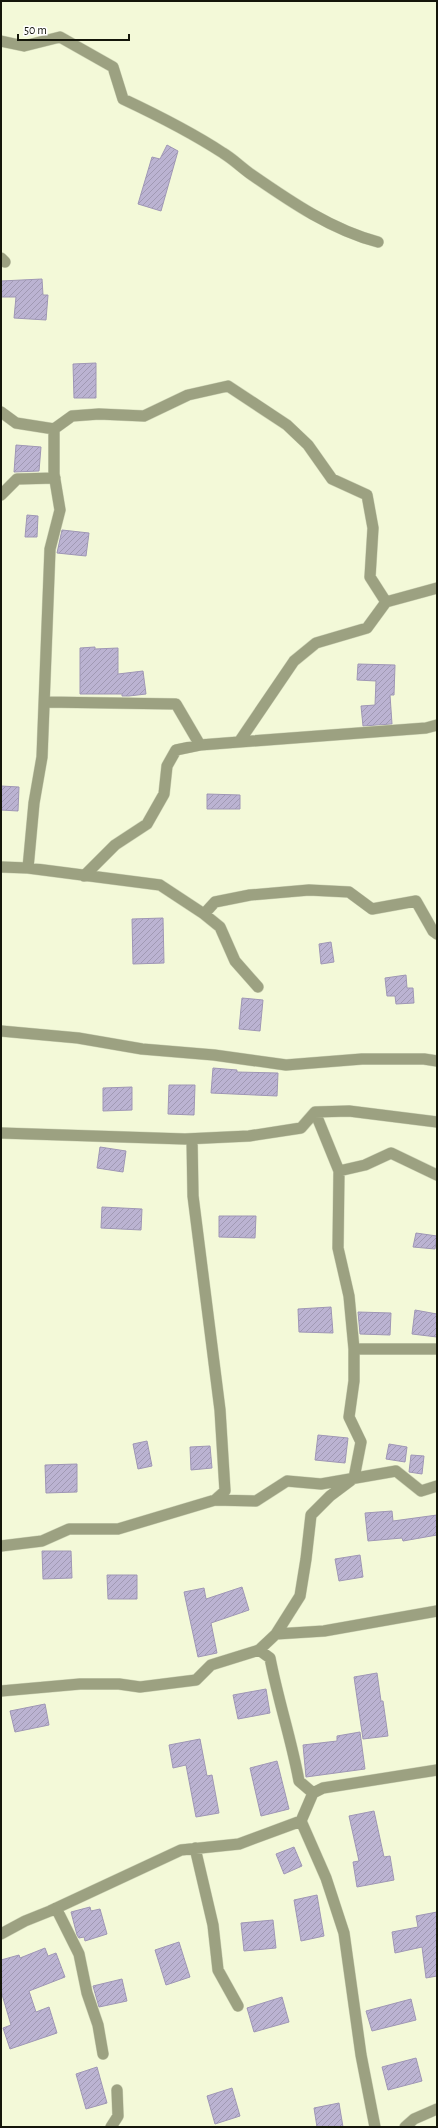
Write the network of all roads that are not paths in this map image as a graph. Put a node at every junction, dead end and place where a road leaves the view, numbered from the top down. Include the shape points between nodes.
1 (1, 41) edge
2 (378, 242) dead end
3 (1, 412) edge
4 (54, 429) junction
5 (54, 478) junction
6 (1, 495) edge
7 (437, 588) edge
8 (386, 602) junction
9 (45, 702) junction
10 (437, 725) edge
11 (239, 742) junction
12 (200, 744) junction
13 (1, 867) edge
14 (28, 868) junction
15 (84, 876) junction
16 (204, 914) junction
17 (437, 934) edge
18 (258, 986) dead end
19 (1, 1031) edge
20 (437, 1061) edge
21 (315, 1112) junction
22 (437, 1122) edge
23 (1, 1133) edge
24 (192, 1138) junction
25 (339, 1171) junction
26 (437, 1175) edge
27 (354, 1349) junction
28 (437, 1350) edge
29 (354, 1478) junction
30 (437, 1486) edge
31 (215, 1500) junction
32 (1, 1546) edge
33 (437, 1611) edge
34 (276, 1634) junction
35 (259, 1650) junction
36 (1, 1691) edge
37 (437, 1770) edge
38 (313, 1792) junction
39 (301, 1821) junction
40 (195, 1848) junction
41 (56, 1908) junction
42 (1, 1934) edge
43 (238, 2006) dead end
44 (103, 2054) dead end
45 (117, 2090) dead end
46 (437, 2109) edge
47 (111, 2127) edge
48 (375, 2127) edge
49 (405, 2127) edge

1 - 2 street via 24,46 60,37 113,67 124,99 165,119 223,153 313,215 354,236
3 - 4 street via 16,423
4 - 5 street
4 - 8 street via 72,416 144,416 188,395 228,386 287,425 308,445 332,479 367,495 373,528 370,577
5 - 6 street via 17,479
5 - 9 street via 60,510 50,548
7 - 8 street
8 - 11 street via 367,628 316,643 294,661
9 - 12 street via 176,704
9 - 14 street via 42,757 34,803
10 - 11 street via 426,728
11 - 12 street
12 - 15 street via 176,750 167,766 164,794 147,824 115,845
13 - 14 street
14 - 15 street
15 - 16 street via 160,885
16 - 17 street via 215,902 250,895 309,890 349,892 372,908 416,901
16 - 18 street via 220,927 235,961
19 - 20 street via 78,1038 142,1049 286,1065 362,1059
21 - 22 street via 349,1111
21 - 24 street via 301,1128 249,1136
21 - 25 street
23 - 24 street
24 - 31 street via 193,1202 220,1417 225,1491
25 - 26 street via 365,1166 391,1153
25 - 27 street via 338,1248 349,1296
27 - 28 street
27 - 29 street via 354,1381 348,1417 361,1442
29 - 30 street via 396,1471 421,1491
29 - 31 street via 321,1484 287,1481 256,1501
29 - 34 street via 330,1496 311,1515 300,1596
31 - 32 street via 118,1529 69,1529 42,1541
33 - 34 street via 324,1631
34 - 35 street
35 - 36 street via 211,1665 196,1680 140,1687 80,1684
35 - 38 street via 270,1658 277,1695 292,1745 298,1781
37 - 38 street via 322,1788
38 - 39 street
39 - 40 street via 239,1844
39 - 48 street via 326,1878 344,1933 361,2055
40 - 41 street via 182,1850
40 - 43 street via 213,1925 218,1970
41 - 42 street
41 - 44 street via 79,1954
45 - 47 street via 118,2116
46 - 49 street via 414,2119

